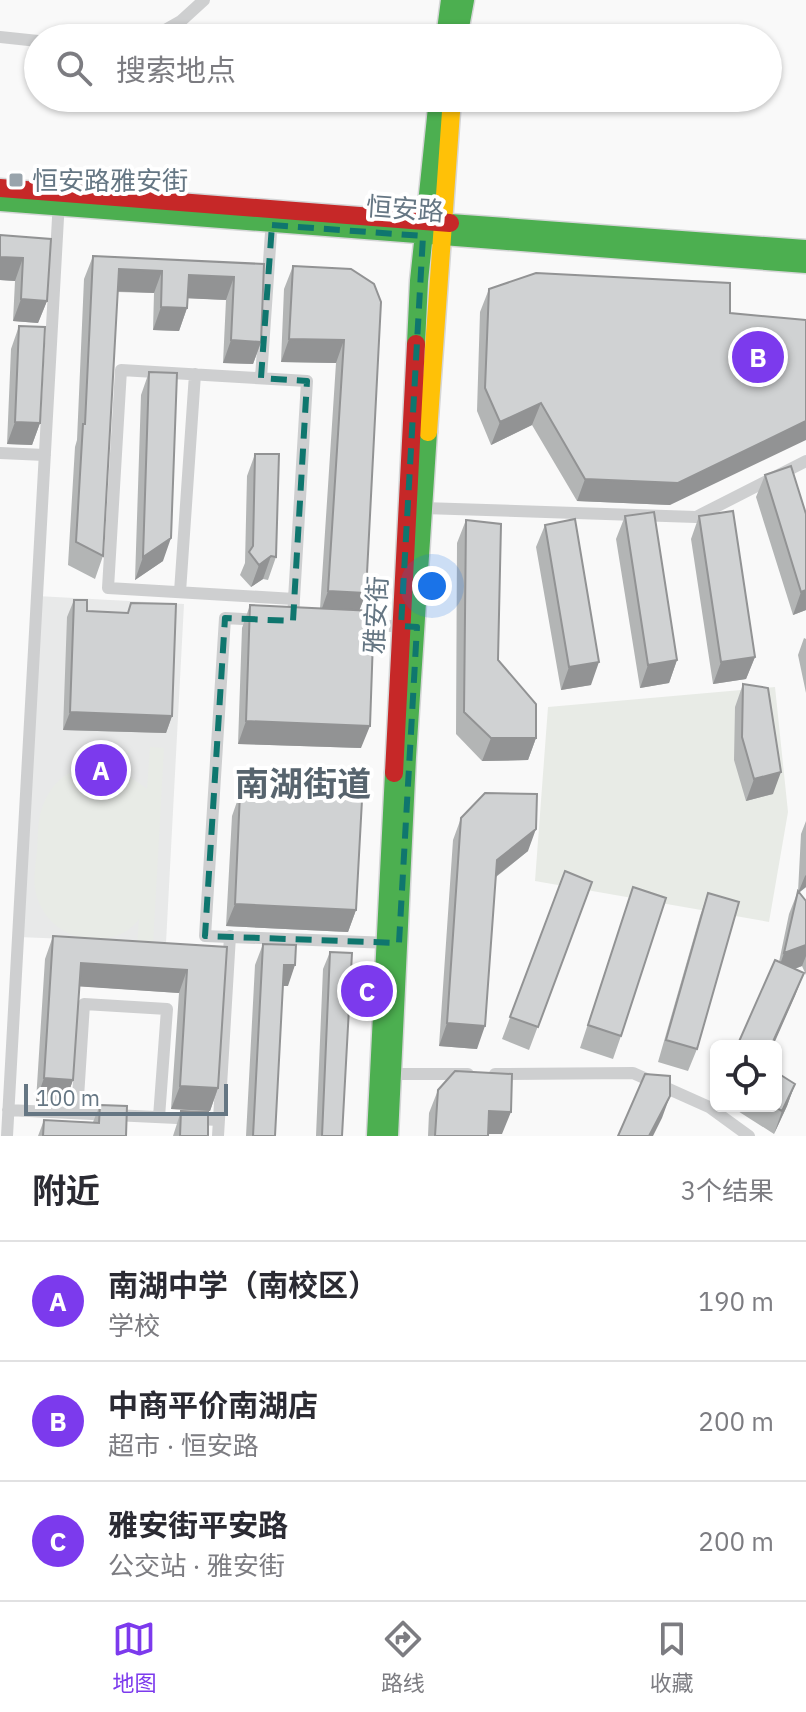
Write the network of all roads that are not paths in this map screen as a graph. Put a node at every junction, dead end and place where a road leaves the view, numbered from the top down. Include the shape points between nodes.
1 (204, 0) edge
2 (450, 0) edge
3 (465, 0) edge
4 (176, 24) edge
5 (447, 24) edge
6 (461, 24) edge
7 (0, 37) edge
8 (24, 40) edge
9 (437, 112) edge
10 (450, 112) edge
11 (0, 188) edge
12 (59, 200) junction
13 (0, 202) edge
14 (272, 218) junction
15 (432, 228) junction
16 (806, 249) edge
17 (806, 264) edge
18 (195, 374) junction
19 (261, 378) junction
20 (0, 453) edge
21 (45, 455) junction
22 (806, 461) edge
23 (423, 508) junction
24 (180, 592) junction
25 (294, 599) junction
26 (293, 621) junction
27 (308, 622) edge
28 (339, 623) edge
29 (409, 627) junction
30 (230, 936) junction
31 (391, 942) junction
32 (15, 989) junction
33 (0, 990) edge
34 (391, 1074) junction
35 (8, 1110) junction
36 (77, 1113) junction
37 (159, 1117) junction
38 (219, 1120) junction
39 (7, 1136) edge
40 (218, 1136) edge
41 (376, 1136) edge
42 (389, 1136) edge
43 (749, 1136) edge

1 - 4 street
2 - 5 main road
3 - 6 main road
7 - 8 street
9 - 15 main road, 雅安街
10 - 15 main road, 雅安街
11 - 12 main road, 恒安路
12 - 13 main road, 恒安路
12 - 14 main road, 恒安路
12 - 21 street
14 - 15 main road, 恒安路
14 - 19 street
15 - 16 main road, 恒安路
15 - 17 main road, 恒安路
15 - 23 main road, 雅安街
15 - 29 main road, 雅安街
18 - 19 street
18 - 24 street
18 - 24 street via 121,370 108,588
19 - 25 street via 307,381
20 - 21 street
21 - 32 street
22 - 23 street via 696,517
23 - 29 main road, 雅安街
24 - 25 street
25 - 26 street
26 - 27 street
26 - 30 street via 225,618 205,936
28 - 29 street
29 - 31 main road, 雅安街 via 407,757
30 - 31 street
30 - 38 street
31 - 34 main road, 雅安街
31 - 41 main road, 雅安街
32 - 33 street
32 - 35 street
34 - 42 main road, 雅安街
34 - 43 street via 633,1073 709,1107
35 - 36 street
35 - 39 street
36 - 37 street
36 - 37 street via 84,1004 167,1009
37 - 38 street
38 - 40 street

